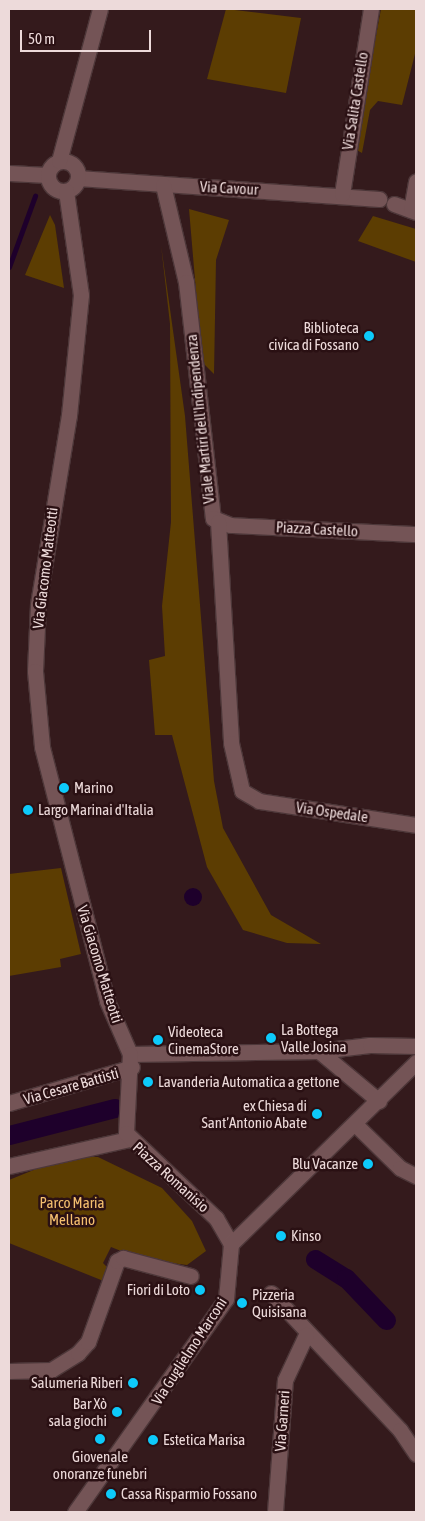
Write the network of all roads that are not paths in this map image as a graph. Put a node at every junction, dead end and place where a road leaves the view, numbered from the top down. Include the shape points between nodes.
1 (100, 9) edge
2 (371, 9) edge
3 (60, 161) junction
4 (9, 173) edge
5 (47, 175) junction
6 (78, 178) junction
7 (416, 181) edge
8 (164, 185) junction
9 (66, 191) junction
10 (342, 194) junction
11 (379, 199) dead end
12 (394, 204) dead end
13 (414, 211) edge
14 (218, 522) junction
15 (416, 534) edge
16 (248, 797) joint
17 (416, 825) edge
18 (416, 1046) edge
19 (319, 1051) junction
20 (131, 1061) junction
21 (416, 1062) edge
22 (379, 1101) junction
23 (9, 1103) edge
24 (356, 1125) junction
25 (129, 1139) junction
26 (9, 1166) edge
27 (416, 1176) edge
28 (232, 1244) junction
29 (191, 1276) dead end
30 (271, 1294) dead end
31 (306, 1335) junction
32 (9, 1371) edge
33 (416, 1454) edge
34 (75, 1512) edge
35 (275, 1512) edge

1 - 3 street
2 - 10 street, Via Salita Castello
3 - 5 street
3 - 6 street via 73,164
4 - 5 street
5 - 9 street via 53,188
6 - 8 street, Via Cavour
6 - 9 street
7 - 13 street
8 - 10 street, Via Cavour
8 - 14 street, Viale Martiri dell'Indipendenza via 186,282 210,512
9 - 20 street, Via Giacomo Matteotti via 80,282 69,415 38,605 35,671 42,748 56,816 107,1001
10 - 11 street, Via Cavour
12 - 13 street
14 - 15 street, Piazza Castello
14 - 16 street, Viale Martiri dell'Indipendenza via 231,743 238,782
16 - 17 street, Via Ospedale
18 - 19 street, Via Cesare Battisti via 370,1044
19 - 20 street, Via Cesare Battisti
19 - 22 street
20 - 23 street, Via Cesare Battisti
20 - 25 street via 124,1119
21 - 22 street
22 - 24 street
24 - 27 street via 400,1168
24 - 28 street
25 - 26 street, Piazza Romanisio
25 - 28 street, Piazza Romanisio via 216,1218
28 - 34 street, Via Guglielmo Marconi via 226,1299
29 - 32 street via 124,1258 117,1261 88,1342 78,1353 51,1370
30 - 31 street via 304,1326
31 - 33 street via 400,1430
31 - 35 street, Via Garneri via 285,1380

